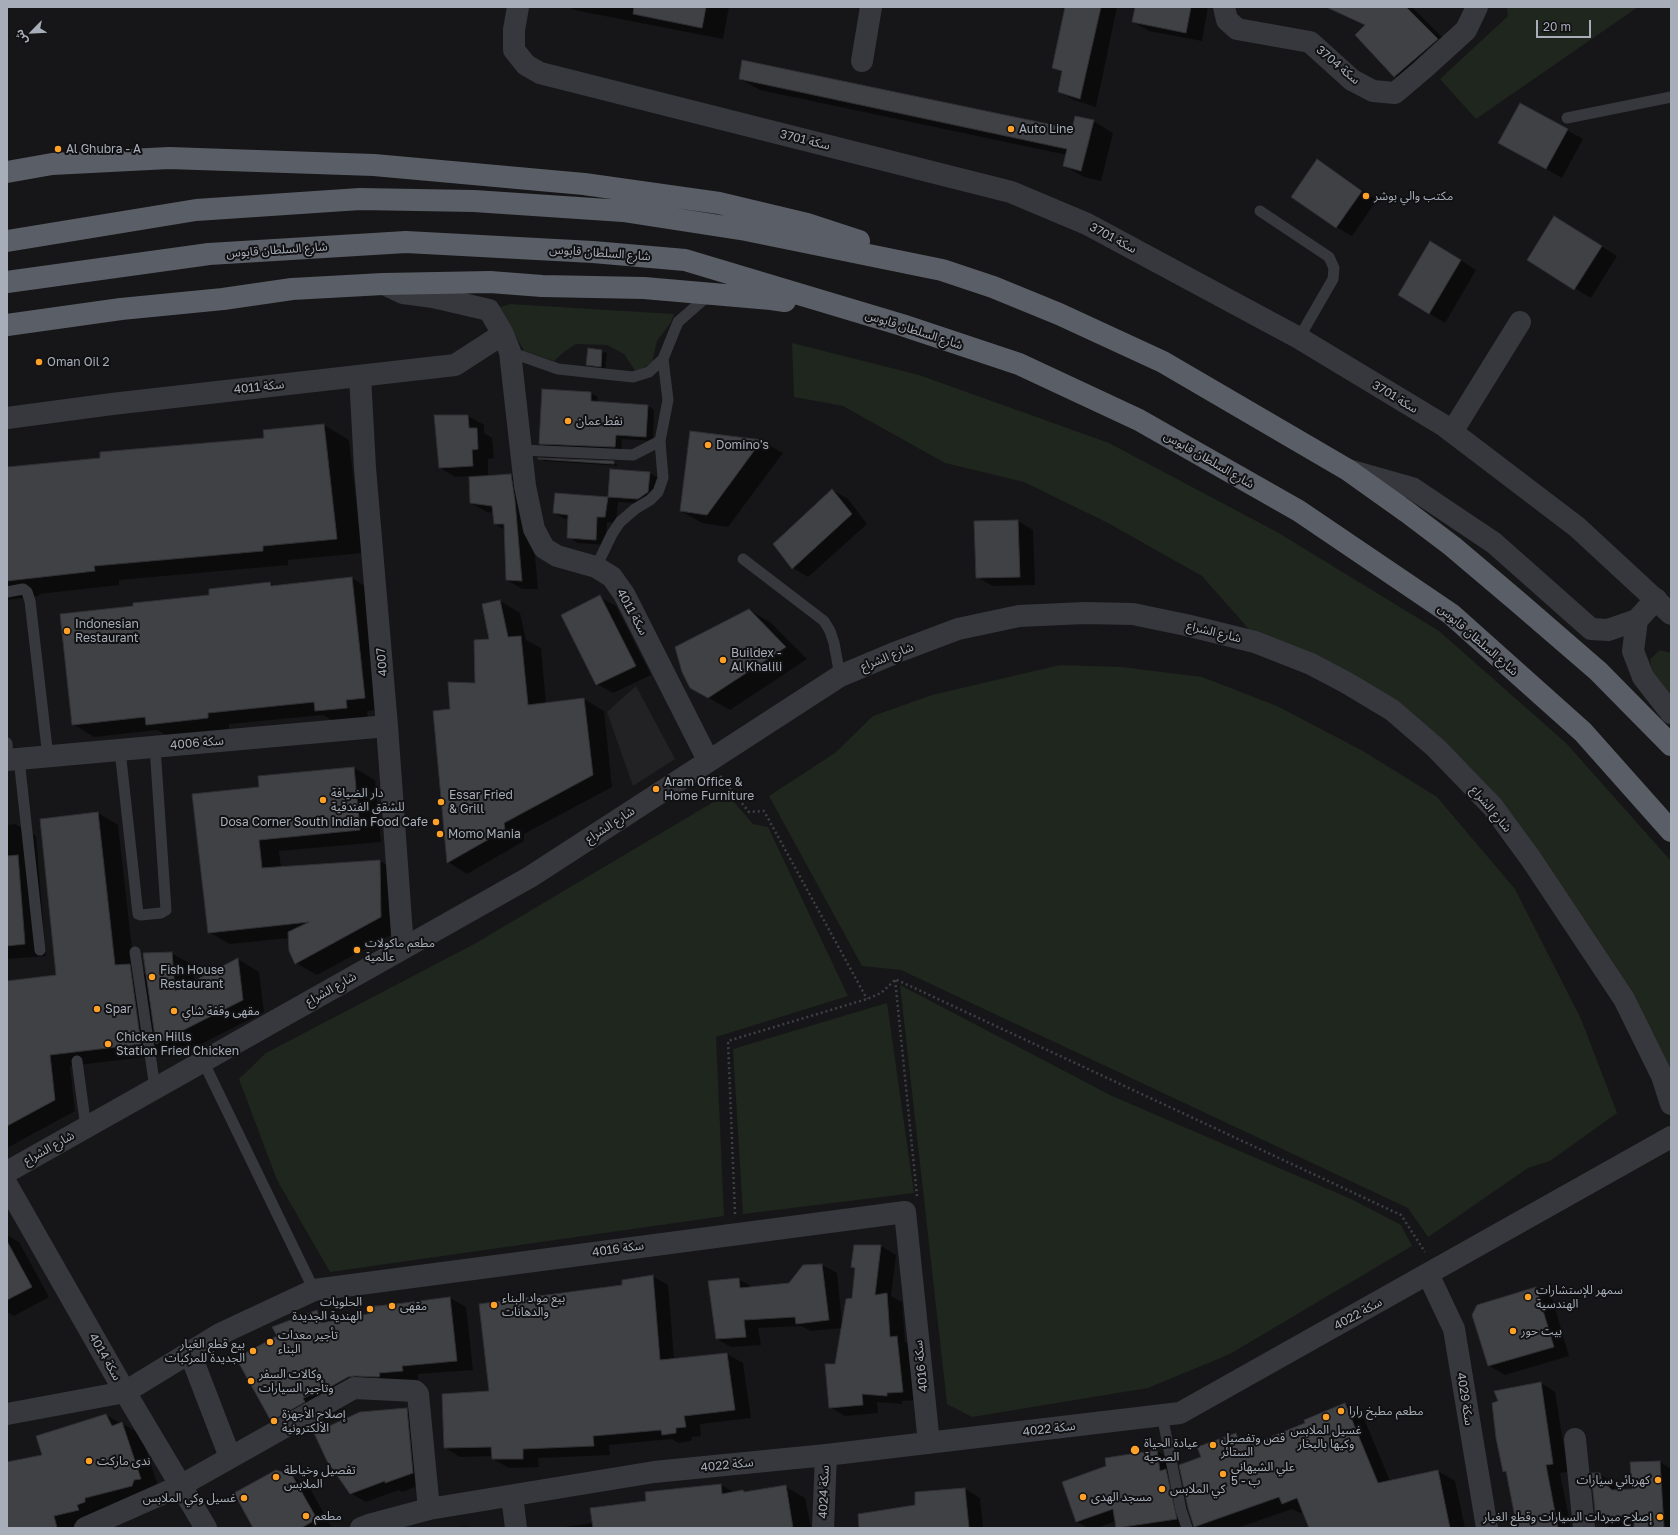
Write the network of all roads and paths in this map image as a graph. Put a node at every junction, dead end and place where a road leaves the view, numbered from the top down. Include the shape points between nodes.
1 (518, 7) edge
2 (871, 7) edge
3 (1224, 7) edge
4 (1477, 7) edge
5 (862, 61) dead end
6 (1671, 97) edge
7 (1567, 118) dead end
8 (7, 172) edge
9 (1260, 211) dead end
10 (7, 241) edge
11 (942, 270) junction
12 (7, 282) edge
13 (383, 284) junction
14 (722, 295) junction
15 (1520, 322) dead end
16 (7, 325) edge
17 (902, 325) junction
18 (1299, 338) junction
19 (506, 343) junction
20 (663, 359) junction
21 (360, 376) junction
22 (7, 418) edge
23 (1452, 432) junction
24 (660, 441) junction
25 (521, 450) junction
26 (1348, 470) junction
27 (744, 559) dead end
28 (596, 567) junction
29 (7, 592) edge
30 (1664, 607) edge
31 (1637, 620) junction
32 (840, 676) junction
33 (1671, 714) edge
34 (388, 726) junction
35 (1671, 746) edge
36 (155, 747) junction
37 (120, 750) junction
38 (10, 756) edge
39 (48, 757) junction
40 (708, 760) junction
41 (1671, 831) edge
42 (403, 948) junction
43 (40, 950) dead end
44 (135, 952) dead end
45 (895, 979) junction
46 (867, 999) junction
47 (77, 1061) dead end
48 (203, 1061) junction
49 (155, 1088) junction
50 (1671, 1104) edge
51 (86, 1128) junction
52 (1671, 1138) edge
53 (7, 1172) edge
54 (7, 1185) edge
55 (905, 1212) junction
56 (736, 1234) junction
57 (1432, 1272) junction
58 (314, 1290) junction
59 (190, 1353) junction
60 (125, 1392) junction
61 (7, 1414) edge
62 (1162, 1415) junction
63 (1575, 1439) dead end
64 (929, 1443) junction
65 (826, 1455) junction
66 (230, 1457) junction
67 (180, 1486) junction
68 (512, 1496) junction
69 (429, 1509) junction
70 (85, 1528) edge
71 (206, 1528) edge
72 (361, 1528) edge
73 (516, 1528) edge
74 (823, 1528) edge
75 (1187, 1528) edge
76 (1487, 1528) edge
77 (1584, 1528) edge

1 - 18 street, سكة 3701 via 514,50 526,65 540,73 1011,192 1087,224
2 - 5 street
3 - 4 street, سكة 3704 via 1227,20 1237,29 1310,42 1352,80 1373,91 1395,93 1466,30
6 - 7 lane
8 - 11 highway via 52,164 169,158 374,165 584,184 719,203 807,224
9 - 18 lane via 1329,258 1334,268 1333,278
10 - 11 highway via 196,210 360,199 474,201 623,211 746,230
11 - 26 highway via 993,287 1059,314 1163,362
12 - 17 highway, شارع السلطان قابوس via 209,254 406,242 593,252 685,260
13 - 14 highway via 490,282 644,288
13 - 16 highway via 292,289
13 - 19 street, سكة 4011 via 403,294 433,297 489,310
14 - 17 highway via 772,299
14 - 20 lane via 703,300 678,322
15 - 23 street
17 - 41 highway, شارع السلطان قابوس via 1019,364 1139,420 1299,511 1451,614 1583,732
18 - 23 street, سكة 3701
19 - 20 lane via 558,369 633,377 649,372
19 - 21 street, سكة 4011 via 455,365
19 - 25 street, سكة 4011
20 - 24 lane via 668,400
21 - 22 street, سكة 4011
21 - 34 street, 4007 via 365,468
23 - 30 street, سكة 3701 via 1577,527
24 - 25 lane via 633,455
24 - 28 lane via 663,478 658,492 620,522
25 - 28 street, سكة 4011 via 534,529 544,548 557,556
26 - 31 street via 1412,488 1494,543 1591,629 1608,630
26 - 35 highway via 1452,546 1517,601 1598,671
27 - 32 lane via 824,622 834,643
28 - 40 street, سكة 4011 via 612,577 624,594
29 - 39 lane via 23,589 30,601
30 - 31 street
31 - 33 street via 1633,651 1643,677
32 - 40 street, شارع الشراع
32 - 50 street, شارع الشراع via 958,629 1019,616 1085,613 1134,614 1255,642 1311,664 1348,683 1392,710 1436,748 1493,807 1531,859 1624,999 1662,1076
34 - 36 street, سكة 4006
34 - 42 street, 4007
36 - 37 street, سكة 4006
36 - 37 lane via 166,910 141,915 138,914
37 - 39 street, سكة 4006
38 - 39 street, سكة 4006
38 - 43 lane
40 - 42 street, شارع الشراع via 530,877
40 - 46 path via 749,812 764,811
42 - 48 street, شارع الشراع
44 - 49 lane
45 - 46 path via 881,993
45 - 55 path via 918,1203
45 - 57 path via 1400,1215
46 - 56 path via 728,1041
47 - 51 lane
48 - 49 street, شارع الشراع
48 - 58 lane
49 - 51 street, شارع الشراع
51 - 53 street, شارع الشراع
52 - 57 street, سكة 4022
54 - 60 street, سكة 4014
55 - 56 street, سكة 4016
55 - 64 street, سكة 4016
56 - 58 street, سكة 4016
57 - 62 street, سكة 4022 via 1180,1413
57 - 76 street, سكة 4029 via 1454,1329
58 - 59 street, سكة 4016 via 220,1334
59 - 60 street, سكة 4016
59 - 66 street
60 - 61 street
60 - 67 street, سكة 4014
62 - 64 street, سكة 4022
62 - 75 lane
63 - 77 street
64 - 65 street, سكة 4022
65 - 68 street, سكة 4022 via 654,1472
65 - 74 street, سكة 4024
66 - 67 street
66 - 69 street via 354,1388 415,1391 418,1394
67 - 70 street
67 - 71 street, سكة 4014
68 - 69 street, سكة 4022
68 - 73 street
69 - 72 street, سكة 4022

